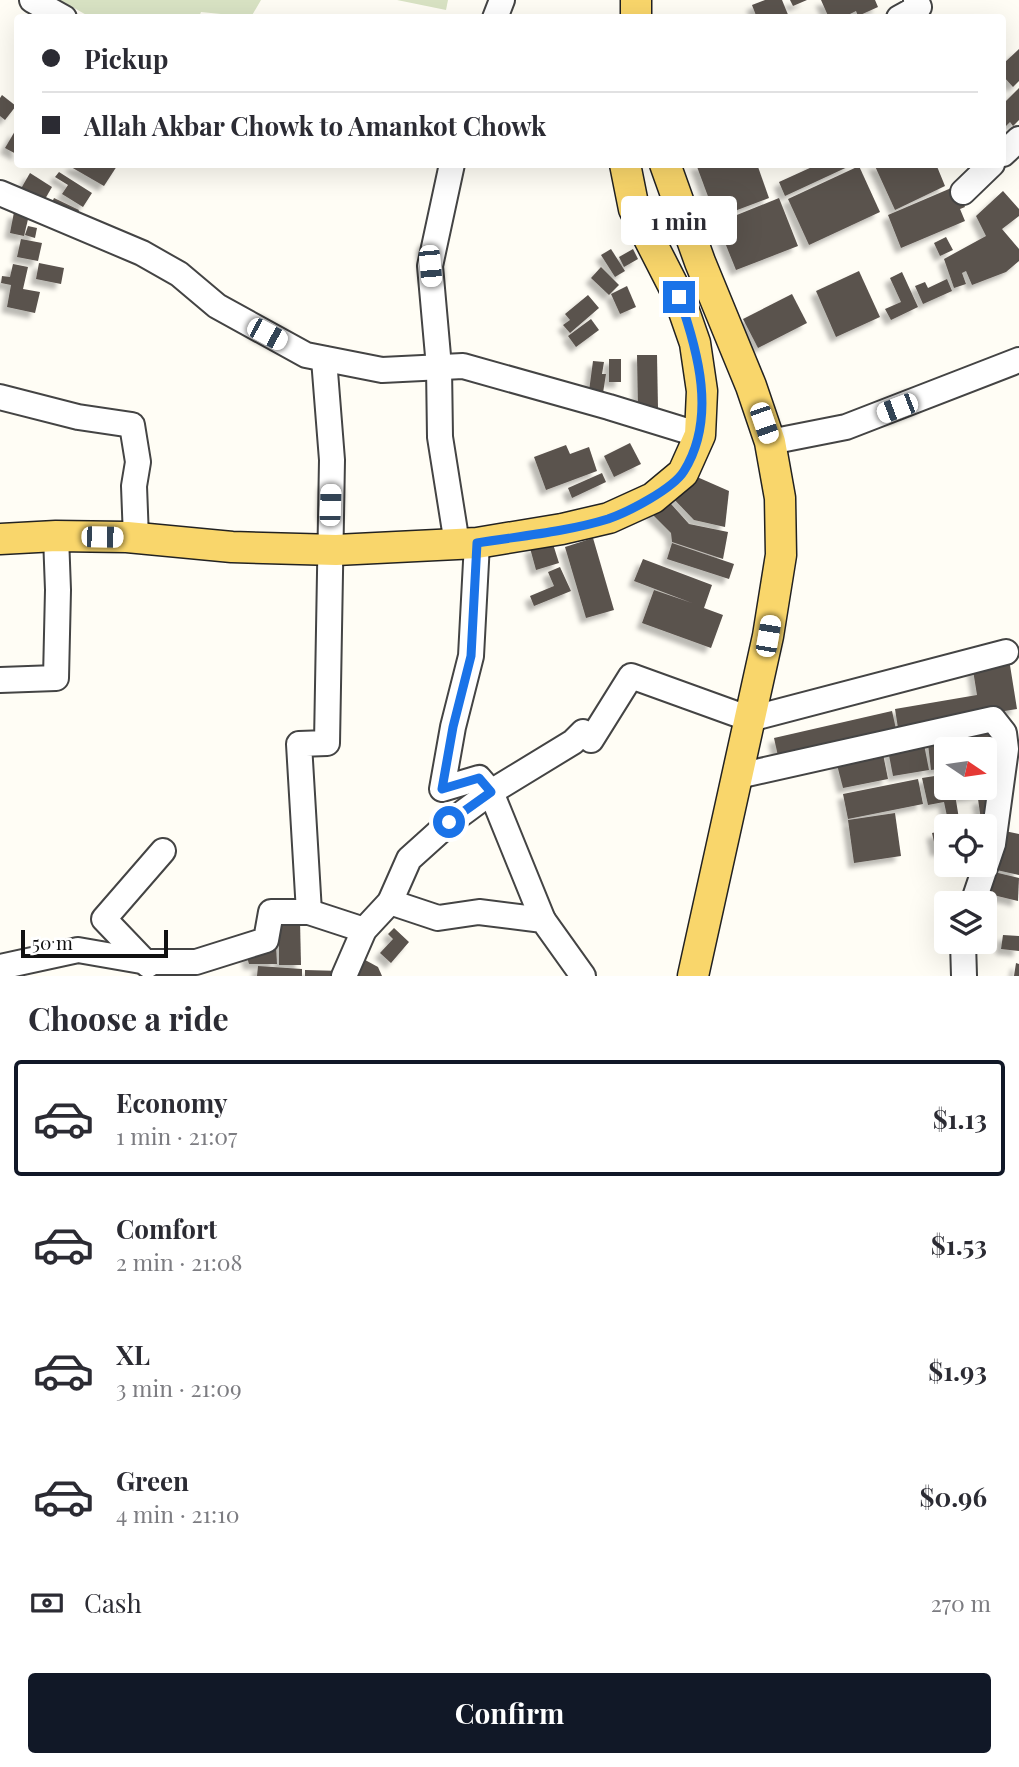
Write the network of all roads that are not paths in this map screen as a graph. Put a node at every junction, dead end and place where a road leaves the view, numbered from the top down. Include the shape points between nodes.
1 (32, 0) edge
2 (916, 0) edge
3 (57, 14) edge
4 (906, 14) edge
5 (1019, 139) edge
6 (1006, 152) edge
7 (451, 168) edge
8 (626, 168) edge
9 (667, 168) edge
10 (988, 168) edge
11 (963, 192) dead end
12 (0, 193) edge
13 (324, 359) junction
14 (1019, 360) edge
15 (439, 367) junction
16 (0, 397) edge
17 (700, 435) junction
18 (770, 442) junction
19 (56, 536) junction
20 (0, 538) edge
21 (136, 538) junction
22 (467, 544) junction
23 (329, 549) junction
24 (1006, 652) dead end
25 (0, 680) edge
26 (750, 719) junction
27 (737, 776) junction
28 (491, 792) junction
29 (163, 851) dead end
30 (977, 891) edge
31 (390, 902) junction
32 (309, 912) junction
33 (543, 920) junction
34 (365, 930) junction
35 (963, 954) edge
36 (0, 967) edge
37 (36, 968) edge
38 (148, 969) edge
39 (344, 976) edge
40 (583, 976) edge
41 (693, 976) edge
42 (964, 976) edge

1 - 3 street
2 - 4 street via 919,7
5 - 6 street
7 - 15 street via 430,266
8 - 17 main road via 634,209 679,297 695,343 702,391
9 - 18 main road
10 - 11 street
12 - 13 street via 142,253 179,274 217,306 306,355
13 - 15 street via 382,370
13 - 23 street via 331,460
14 - 18 street via 846,427
15 - 17 street via 463,366
15 - 22 street via 440,437
16 - 21 street via 132,425 138,462
17 - 22 main road via 683,473 653,498 609,518
18 - 26 main road via 780,498 781,555
19 - 20 main road
19 - 21 main road
19 - 25 street via 56,678
21 - 23 main road via 232,547
22 - 23 main road
22 - 28 street via 471,656 442,789 479,778
23 - 32 street via 327,743 299,744
24 - 26 street
26 - 27 main road
26 - 28 street via 631,676 591,740 583,732
27 - 30 street via 993,719 1004,733 1006,749 993,844
27 - 41 main road
28 - 31 street via 409,859
28 - 33 street
29 - 38 street via 104,919
31 - 33 street via 438,918 479,912
31 - 34 street
32 - 34 street
32 - 38 street via 271,912 266,940 196,962
33 - 40 street
34 - 39 street
35 - 42 street
36 - 37 street
37 - 38 street via 78,950

